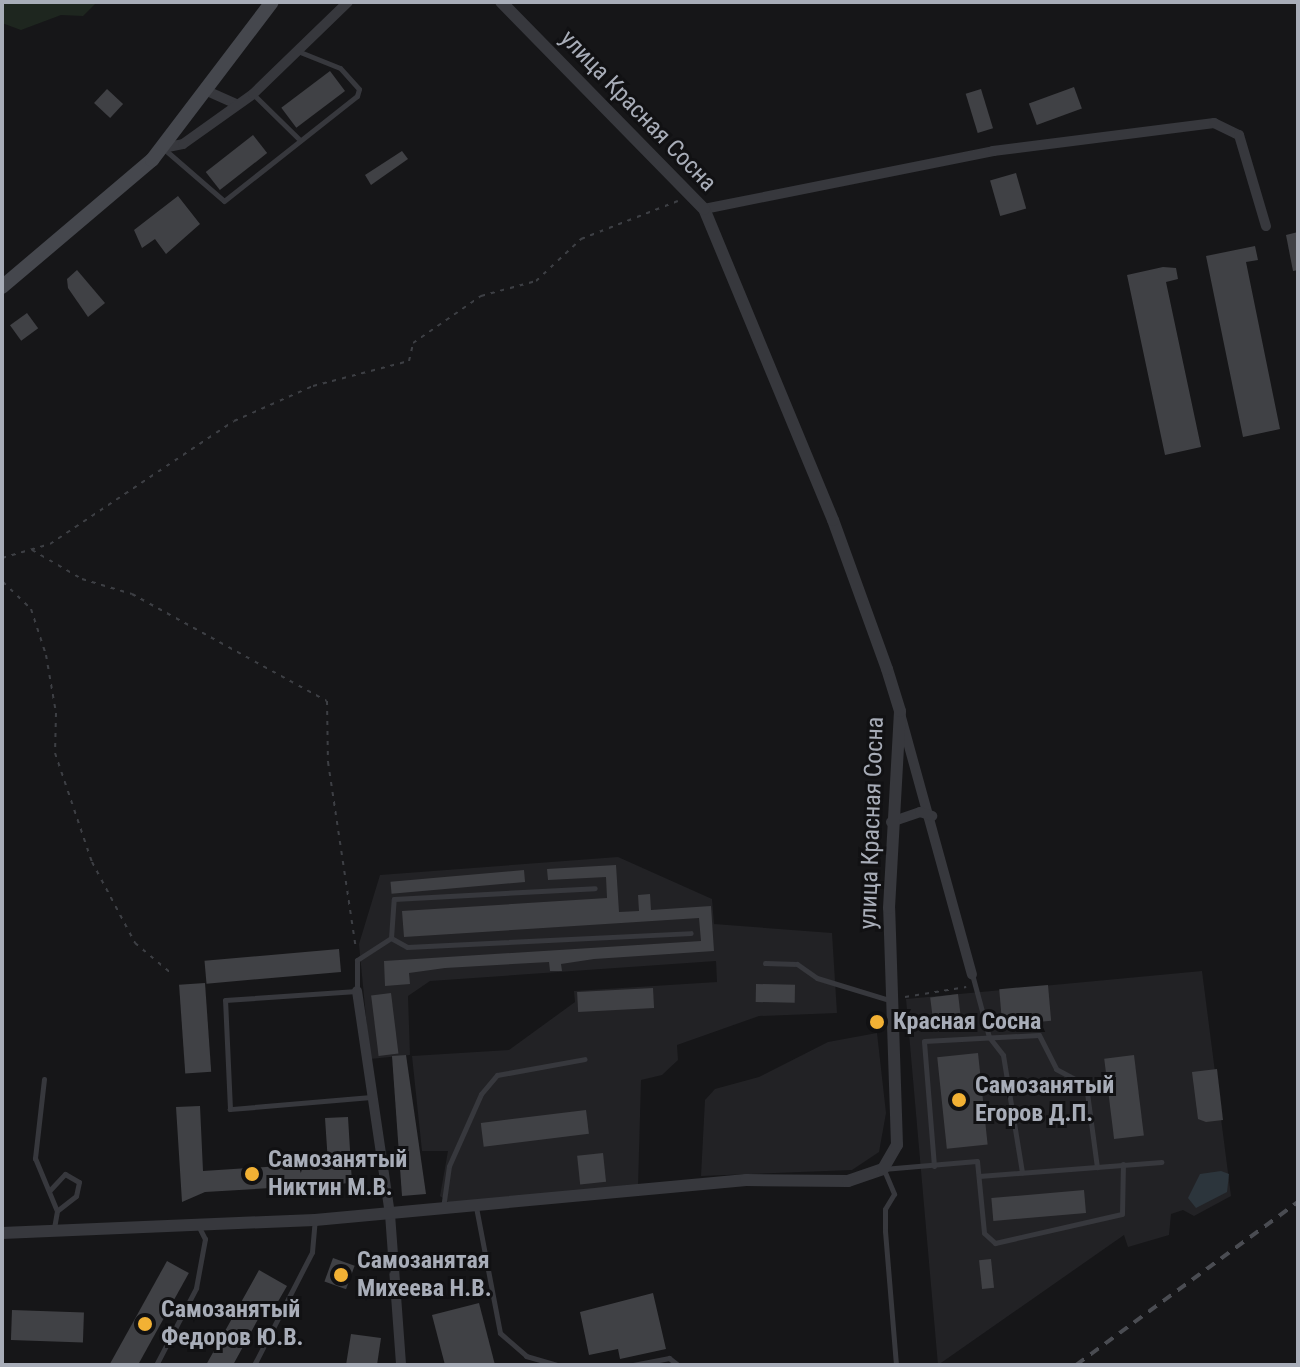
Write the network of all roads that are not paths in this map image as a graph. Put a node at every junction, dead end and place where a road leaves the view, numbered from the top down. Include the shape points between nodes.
1 (272, 2) edge
2 (348, 2) edge
3 (501, 2) edge
4 (300, 52) junction
5 (207, 91) junction
6 (253, 94) junction
7 (236, 104) junction
8 (300, 140) junction
9 (163, 148) junction
10 (704, 209) junction
11 (1266, 226) dead end
12 (2, 287) edge
13 (900, 711) junction
14 (932, 816) junction
15 (891, 822) junction
16 (595, 888) dead end
17 (691, 933) dead end
18 (391, 938) junction
19 (765, 963) dead end
20 (972, 974) joint
21 (357, 991) junction
22 (889, 1000) junction
23 (989, 1037) junction
24 (585, 1059) dead end
25 (44, 1079) dead end
26 (372, 1097) junction
27 (1161, 1162) dead end
28 (1123, 1164) junction
29 (934, 1166) junction
30 (1097, 1167) junction
31 (883, 1169) junction
32 (1022, 1172) junction
33 (978, 1176) junction
34 (50, 1191) junction
35 (476, 1207) junction
36 (443, 1209) junction
37 (57, 1211) junction
38 (390, 1214) junction
39 (315, 1220) junction
40 (199, 1227) junction
41 (2, 1233) edge
42 (53, 1233) junction
43 (156, 1365) edge
44 (254, 1365) edge
45 (401, 1365) edge
46 (558, 1365) edge
47 (633, 1365) edge
48 (678, 1365) edge
49 (896, 1365) edge

1 - 5 main road
2 - 4 street
3 - 10 street, улица Красная Сосна
4 - 6 street
4 - 8 lane via 340,68 359,89
5 - 7 street
5 - 9 main road
6 - 7 street
6 - 8 lane
7 - 9 street via 183,144
8 - 9 lane via 224,201
9 - 12 main road
10 - 11 street via 993,151 1214,123 1239,135
10 - 13 street, улица Красная Сосна via 833,520
13 - 14 street
13 - 15 street, улица Красная Сосна
14 - 15 street via 920,812
14 - 20 street
15 - 22 street, улица Красная Сосна
16 - 18 lane via 394,899
17 - 18 lane via 407,947
18 - 21 lane via 357,960
19 - 22 lane via 797,964 817,978
20 - 23 lane
21 - 26 street
21 - 26 lane via 225,1000 230,1109
22 - 31 street, улица Красная Сосна via 900,1111 897,1145
23 - 29 lane via 924,1041
23 - 30 lane via 1039,1035 1056,1069 1086,1085
23 - 32 lane via 1003,1055
24 - 36 lane via 497,1075 481,1094 449,1166
25 - 34 lane via 35,1158
26 - 38 street
27 - 28 lane
28 - 30 lane
28 - 33 lane via 1122,1214 995,1243 984,1233
29 - 31 lane
29 - 33 lane via 977,1161
30 - 32 lane
31 - 35 street via 848,1181 746,1180
31 - 49 lane via 894,1194 885,1209 885,1231
32 - 33 lane
34 - 37 lane
34 - 37 lane via 54,1179 65,1174 79,1182 76,1196
35 - 36 street
35 - 46 lane via 500,1333 526,1356
36 - 38 street
37 - 42 lane
38 - 39 street
38 - 45 street
39 - 40 street
39 - 44 lane via 312,1252
40 - 42 street
40 - 43 lane via 205,1239 196,1288
41 - 42 street
47 - 48 lane via 669,1358

